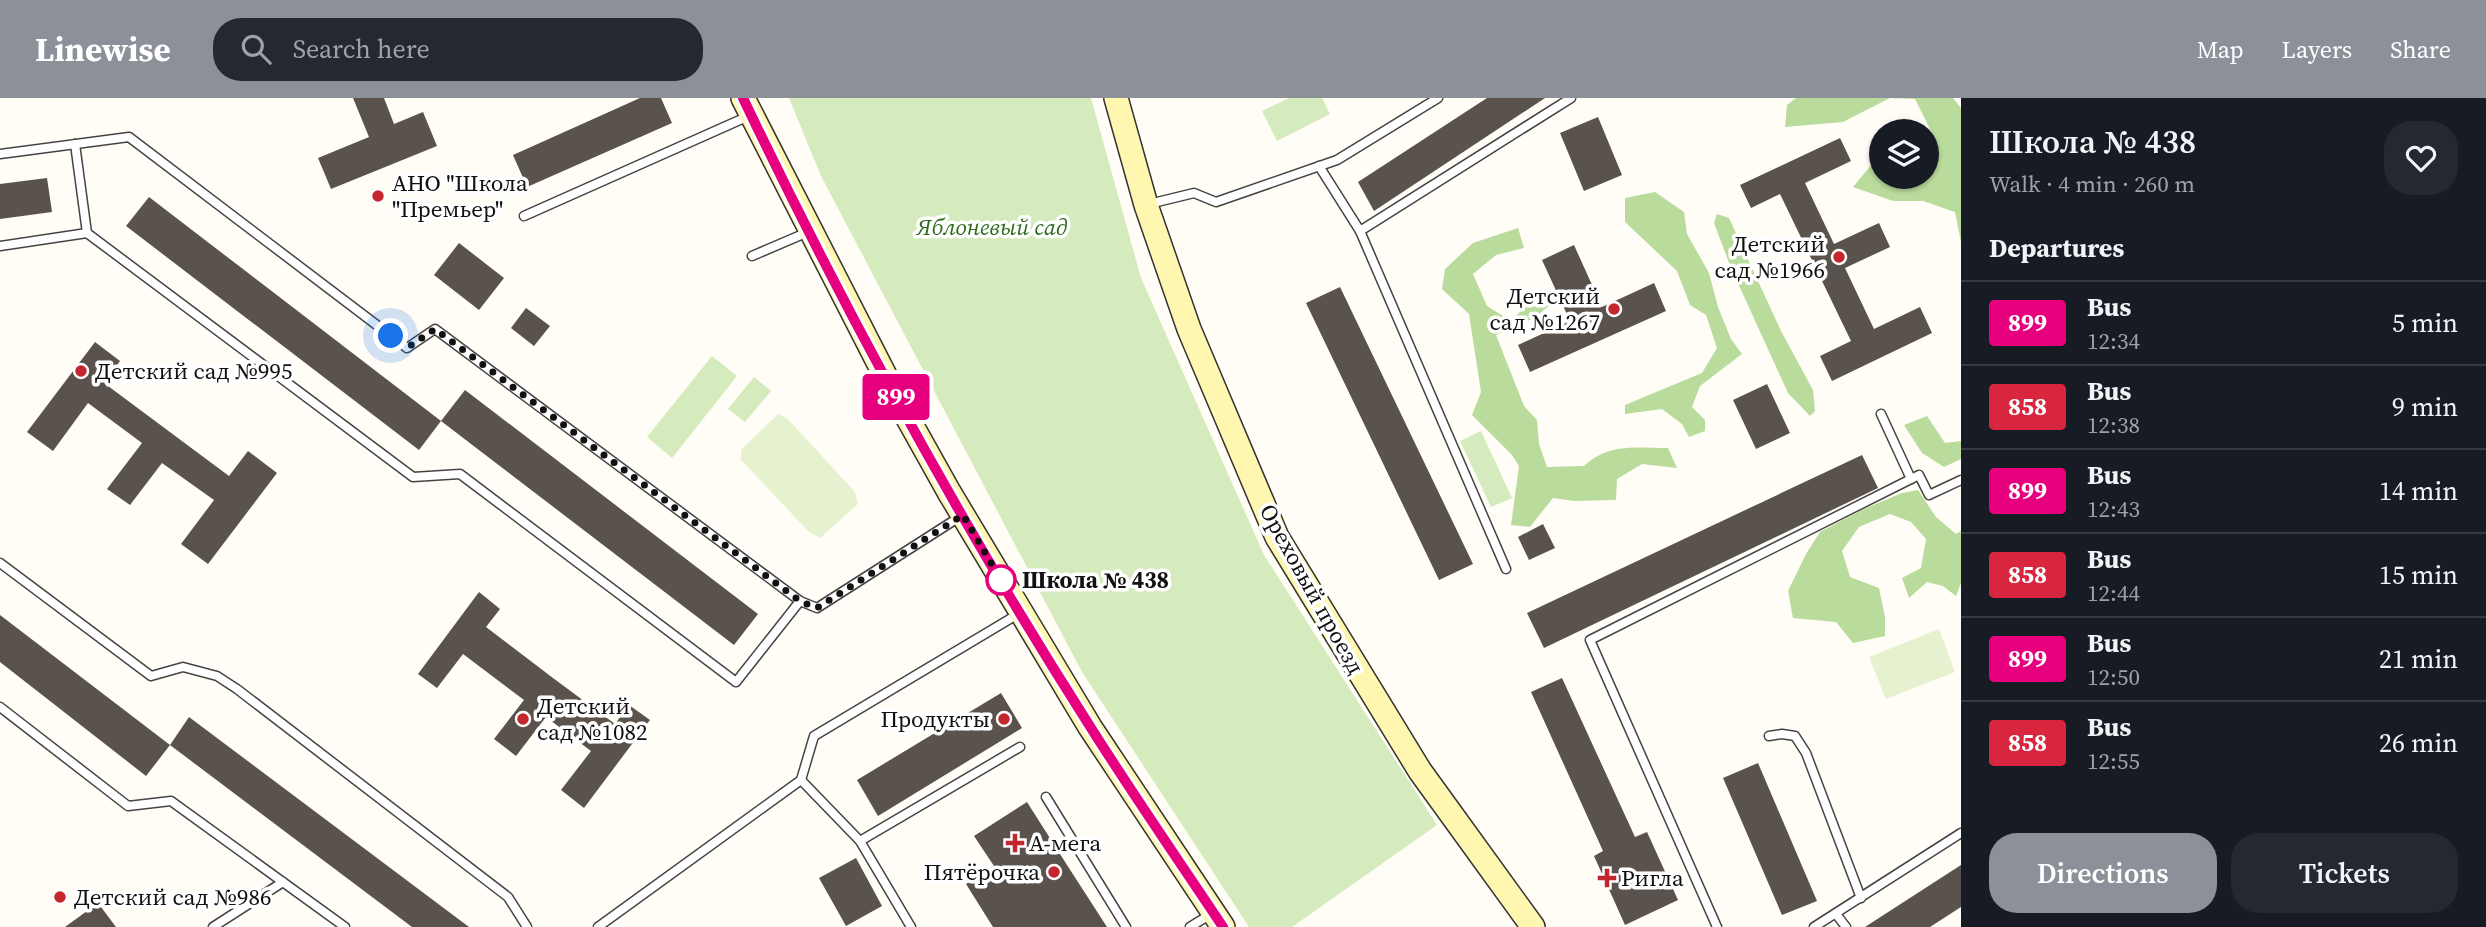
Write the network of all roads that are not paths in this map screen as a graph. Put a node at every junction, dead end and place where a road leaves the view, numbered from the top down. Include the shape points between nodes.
1 (1116, 98) edge
2 (1438, 98) edge
3 (1571, 98) edge
4 (748, 107) edge
5 (75, 144) junction
6 (0, 154) edge
7 (1319, 166) junction
8 (1146, 205) junction
9 (524, 216) dead end
10 (810, 231) junction
11 (1360, 231) junction
12 (87, 233) junction
13 (0, 246) edge
14 (752, 256) dead end
15 (1881, 414) dead end
16 (1911, 480) junction
17 (1961, 480) edge
18 (963, 515) junction
19 (0, 563) edge
20 (1506, 569) dead end
21 (800, 601) junction
22 (1021, 612) junction
23 (0, 707) edge
24 (1769, 736) dead end
25 (1020, 747) dead end
26 (801, 780) junction
27 (1046, 797) dead end
28 (1961, 833) edge
29 (860, 841) junction
30 (283, 882) junction
31 (1861, 898) junction
32 (1836, 914) junction
33 (1218, 920) edge
34 (213, 927) edge
35 (345, 927) edge
36 (527, 927) edge
37 (598, 927) edge
38 (911, 927) edge
39 (1126, 927) edge
40 (1190, 927) edge
41 (1534, 927) edge
42 (1717, 927) edge
43 (1814, 927) edge
44 (1846, 927) edge

1 - 8 street, Ореховый проезд
2 - 7 lane via 1337,160
3 - 11 lane
4 - 9 lane
4 - 10 street
5 - 6 lane
5 - 12 lane
5 - 21 lane via 130,137 407,348 435,329
7 - 8 lane via 1216,202 1194,193
7 - 11 lane
8 - 41 street, Ореховый проезд via 1189,329 1277,537 1420,771
10 - 14 lane
10 - 18 street
11 - 20 lane
12 - 13 lane
12 - 21 lane via 413,477 460,474 736,682
15 - 16 lane
16 - 17 lane via 1919,475 1929,495
16 - 42 lane via 1590,640
18 - 21 lane via 817,608
18 - 22 street
19 - 36 lane via 151,676 183,667 216,676 237,689 508,897
22 - 26 lane via 814,736
22 - 33 street via 1090,727
23 - 30 lane via 128,806 171,801
24 - 31 lane via 1794,736 1806,753
25 - 29 lane
26 - 29 lane
26 - 37 lane
27 - 39 lane
28 - 31 lane
29 - 38 lane
30 - 34 lane
30 - 35 lane
31 - 32 lane
32 - 43 lane
32 - 44 lane
33 - 40 lane

